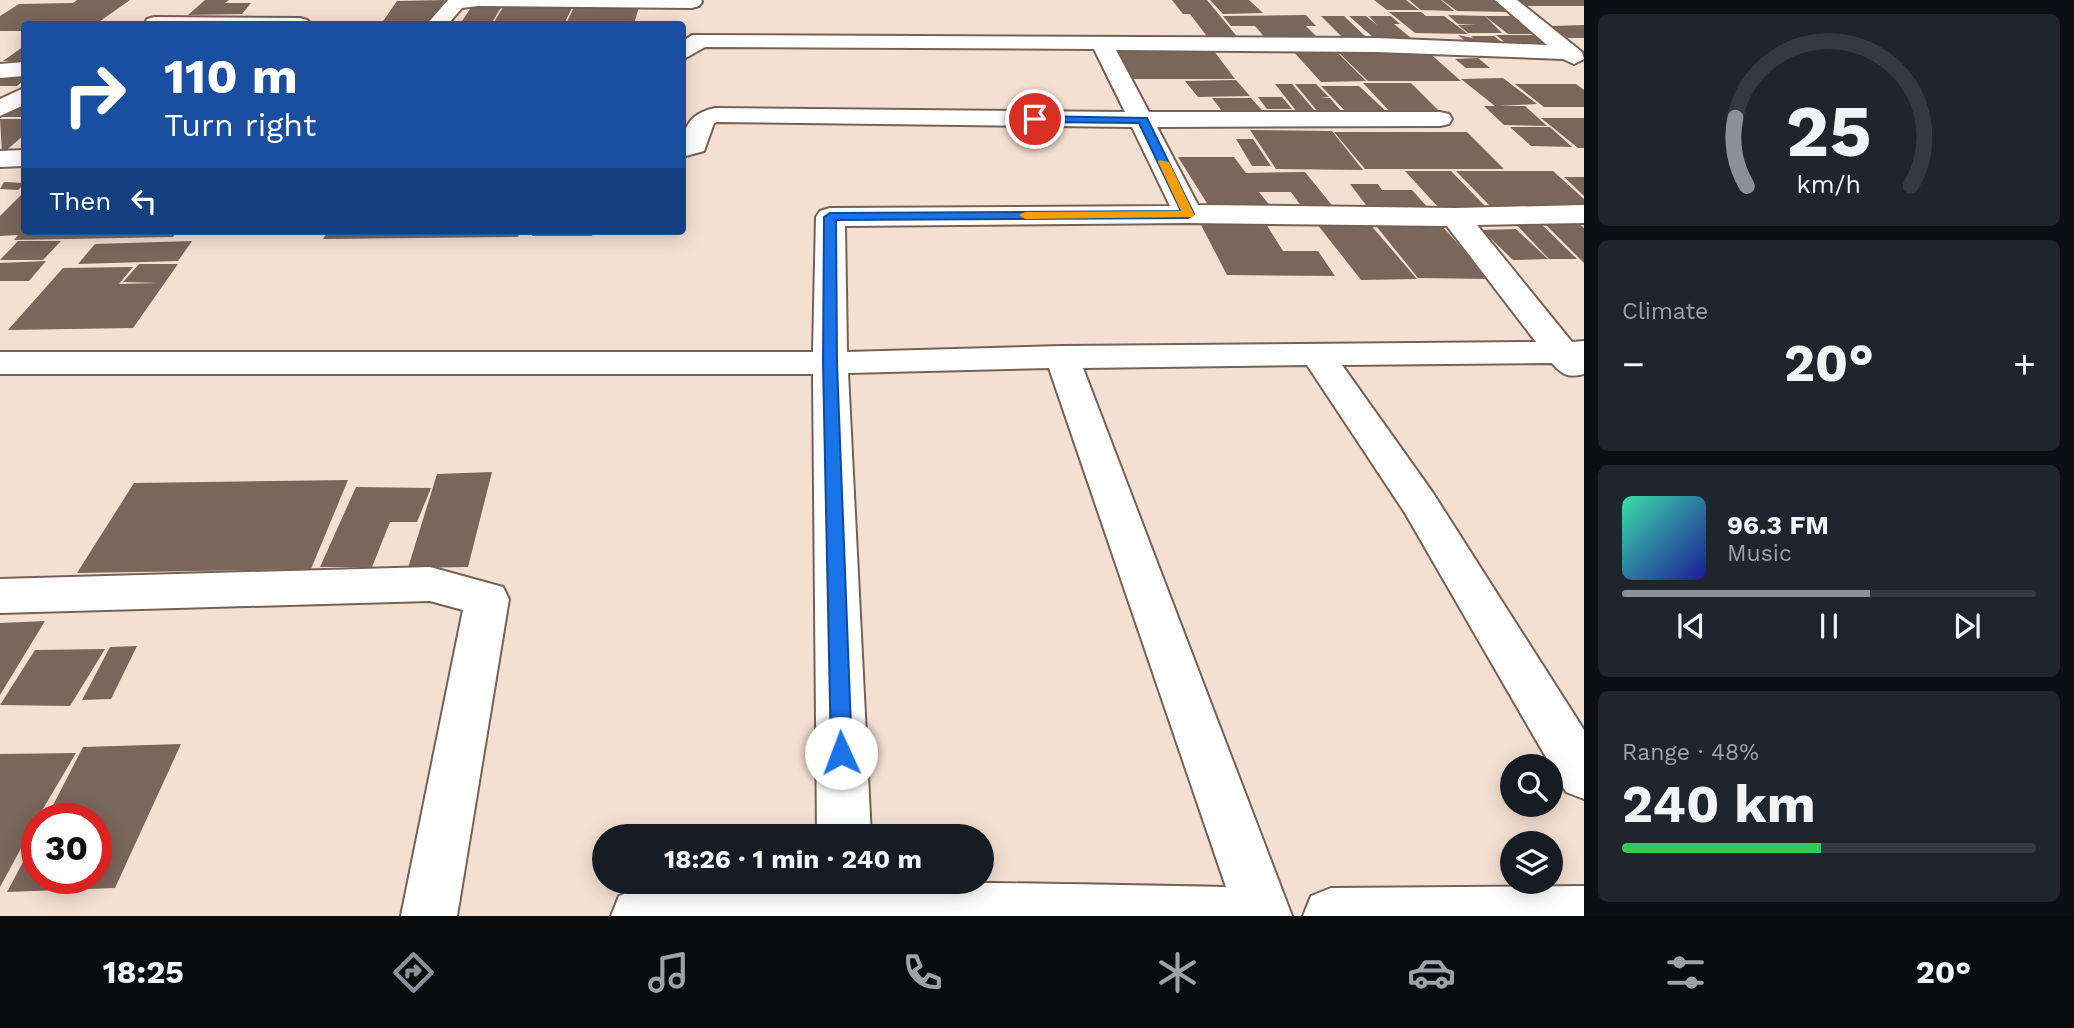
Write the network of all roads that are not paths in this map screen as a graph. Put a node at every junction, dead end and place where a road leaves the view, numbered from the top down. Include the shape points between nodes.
1 (187, 0) edge
2 (1506, 0) edge
3 (692, 2) dead end
4 (156, 21) edge
5 (440, 21) edge
6 (1102, 43) junction
7 (686, 50) edge
8 (1576, 59) edge
9 (21, 69) edge
10 (0, 71) edge
11 (21, 98) edge
12 (0, 109) edge
13 (1440, 119) dead end
14 (1143, 120) junction
15 (686, 148) edge
16 (21, 158) edge
17 (0, 159) edge
18 (1188, 214) junction
19 (1584, 214) edge
20 (1455, 217) junction
21 (1572, 352) edge
22 (1062, 357) junction
23 (1319, 357) junction
24 (0, 363) edge
25 (830, 363) junction
26 (1584, 378) edge
27 (0, 596) edge
28 (1584, 775) edge
29 (844, 824) edge
30 (846, 902) edge
31 (1584, 914) edge
32 (429, 916) edge
33 (639, 916) edge
34 (1245, 916) edge
35 (1264, 916) edge
36 (1331, 916) edge

1 - 4 street
2 - 8 street
3 - 5 street via 478,0 456,3
6 - 7 street via 700,40
6 - 8 street via 1376,45
6 - 14 street
9 - 10 street
11 - 12 street
13 - 14 street
14 - 15 street via 708,115 695,145
14 - 18 street
16 - 17 street
18 - 20 street
18 - 25 street via 830,217
19 - 20 street
20 - 21 street
21 - 23 street
21 - 26 street
22 - 23 street
22 - 25 street
22 - 35 street
23 - 28 street via 1419,503
24 - 25 street
25 - 29 street
27 - 32 street via 430,584 487,599
30 - 33 street
30 - 34 street
31 - 36 street

